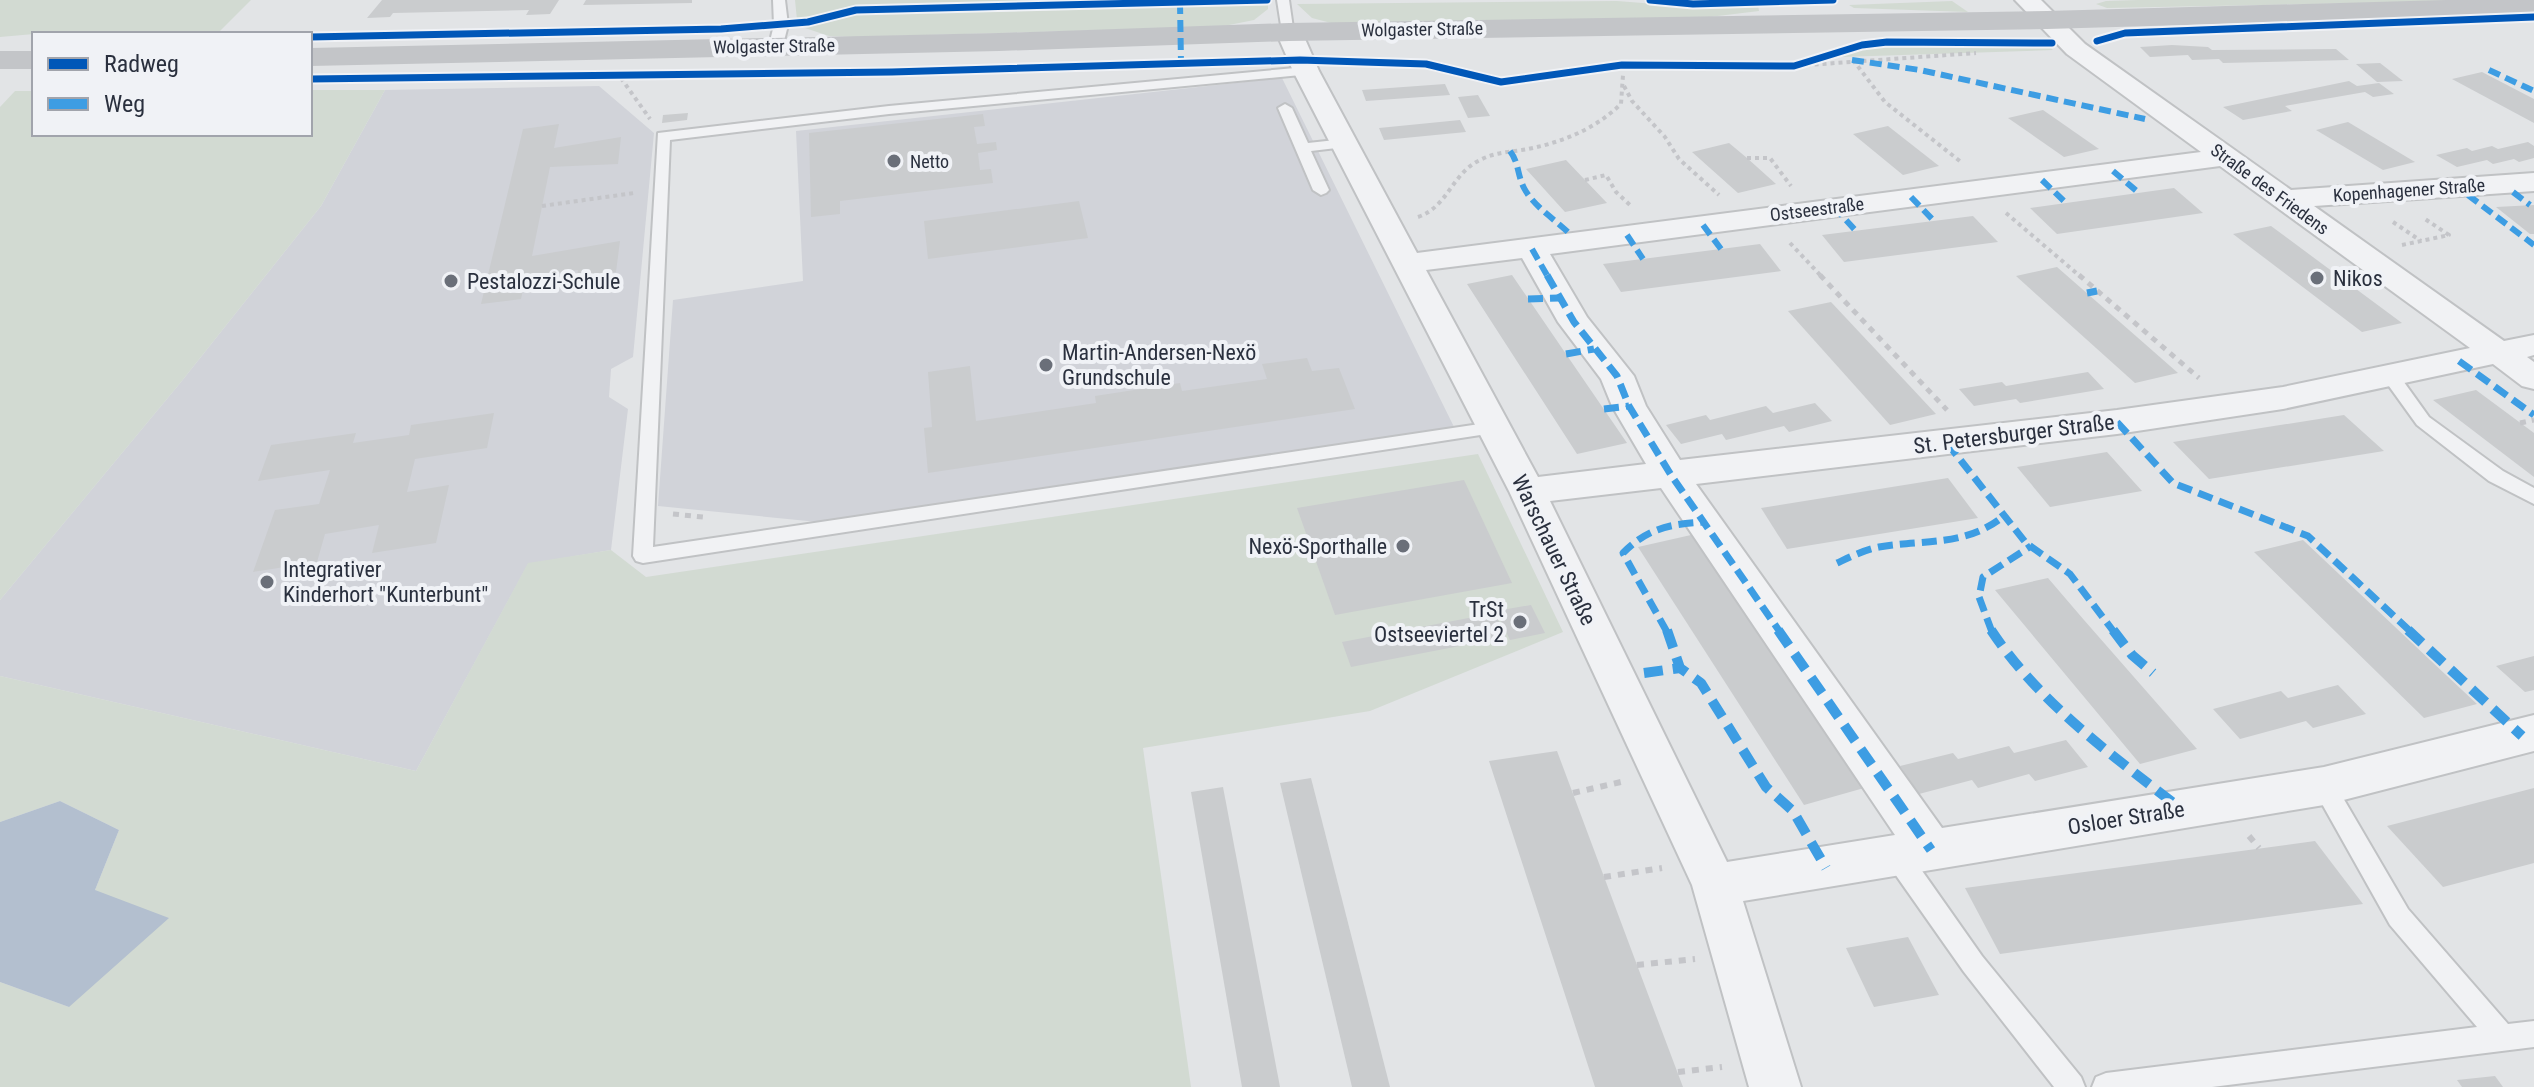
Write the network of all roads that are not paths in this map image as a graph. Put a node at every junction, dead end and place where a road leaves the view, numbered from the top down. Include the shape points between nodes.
1 (779, 0) edge
2 (2534, 6) edge
3 (2037, 10) edge
4 (1286, 16) edge
5 (776, 45) junction
6 (312, 57) edge
7 (0, 60) edge
8 (32, 60) edge
9 (1306, 71) junction
10 (1285, 108) dead end
11 (1345, 143) junction
12 (1302, 148) junction
13 (2225, 157) junction
14 (2534, 182) edge
15 (1321, 190) dead end
16 (2284, 199) junction
17 (1532, 249) junction
18 (1409, 263) junction
19 (2534, 345) edge
20 (2498, 352) junction
21 (2390, 375) junction
22 (2534, 378) edge
23 (1493, 428) junction
24 (1671, 475) junction
25 (1527, 491) junction
26 (2534, 497) edge
27 (2534, 733) edge
28 (2324, 786) junction
29 (1914, 853) junction
30 (1695, 875) junction
31 (2534, 1034) edge
32 (2502, 1037) junction
33 (1775, 1087) edge
34 (2071, 1087) edge
35 (2106, 1087) edge

1 - 5 lane
2 - 3 main road, Wolgaster Straße
3 - 4 main road, Wolgaster Straße
3 - 13 street, Straße des Friedens via 2076,49
4 - 5 main road, Wolgaster Straße
4 - 9 street, Warschauer Straße
5 - 6 main road, Wolgaster Straße
7 - 8 main road
9 - 11 street, Warschauer Straße
9 - 23 lane via 663,136 643,556
10 - 12 lane
11 - 12 lane
11 - 18 street, Warschauer Straße
12 - 15 lane
13 - 16 street, Straße des Friedens
13 - 17 street, Ostseestraße
14 - 16 street, Kopenhagener Straße
16 - 20 street, Straße des Friedens
17 - 18 street, Ostseestraße
17 - 24 street via 1574,322 1617,376
18 - 23 street, Warschauer Straße
19 - 20 street
20 - 21 street, St. Petersburger Straße
20 - 22 street, Straße des Friedens
21 - 24 street, St. Petersburger Straße via 2230,405
21 - 26 lane via 2423,421 2496,476
23 - 25 street, Warschauer Straße
24 - 25 street, St. Petersburger Straße
24 - 29 street
25 - 30 street, Warschauer Straße
27 - 28 street, Osloer Straße
28 - 29 street, Osloer Straße
28 - 32 lane via 2399,917
29 - 30 street, Osloer Straße
29 - 34 lane via 1973,964
30 - 33 street, Warschauer Straße
31 - 32 lane
32 - 35 lane

